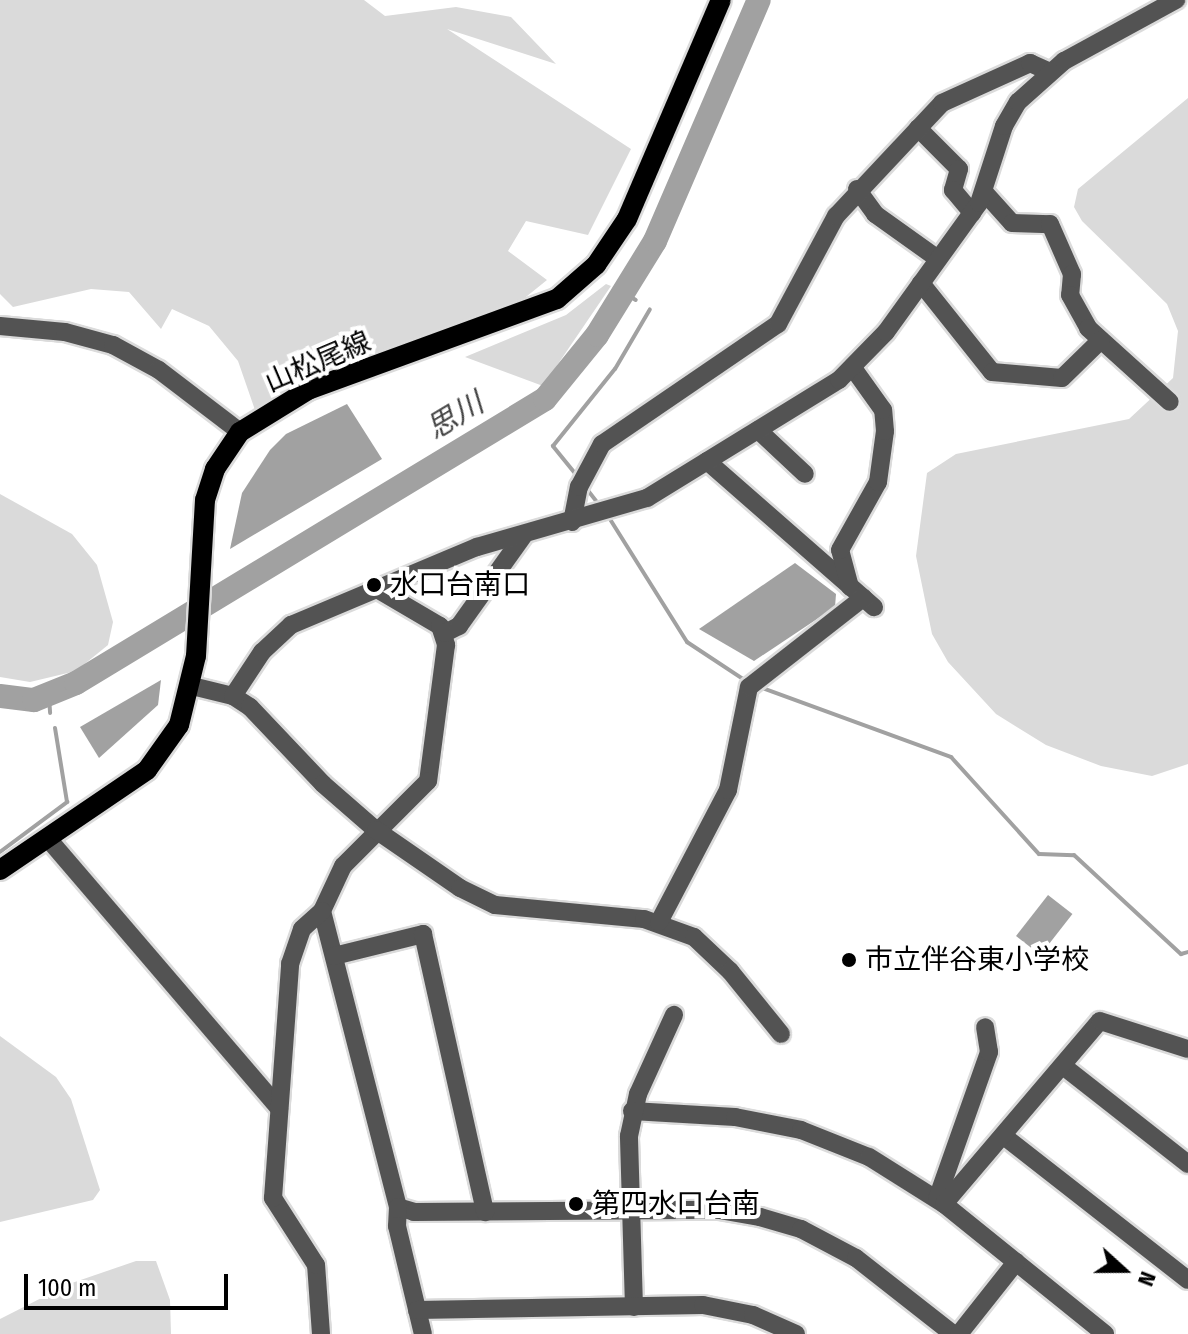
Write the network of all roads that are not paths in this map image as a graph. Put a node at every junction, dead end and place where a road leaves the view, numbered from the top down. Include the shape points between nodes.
1 (721, 0) edge
2 (1176, 0) edge
3 (1141, 8) edge
4 (1050, 72) junction
5 (918, 128) junction
6 (857, 189) junction
7 (985, 193) junction
8 (972, 213) junction
9 (938, 259) junction
10 (921, 283) junction
11 (0, 326) edge
12 (1101, 340) junction
13 (853, 368) junction
14 (1170, 402) dead end
15 (758, 430) junction
16 (240, 432) junction
17 (707, 461) junction
18 (805, 474) dead end
19 (572, 522) junction
20 (524, 535) junction
21 (377, 589) junction
22 (862, 598) junction
23 (445, 633) junction
24 (192, 686) junction
25 (233, 696) junction
26 (376, 830) junction
27 (50, 841) junction
28 (0, 870) edge
29 (322, 911) junction
30 (659, 922) junction
31 (334, 956) junction
32 (674, 1015) dead end
33 (985, 1027) dead end
34 (781, 1034) dead end
35 (1188, 1049) edge
36 (1063, 1066) junction
37 (279, 1108) junction
38 (632, 1111) junction
39 (1005, 1137) junction
40 (1188, 1164) edge
41 (941, 1201) junction
42 (398, 1207) junction
43 (633, 1210) junction
44 (485, 1212) junction
45 (1016, 1262) junction
46 (1188, 1280) edge
47 (634, 1307) junction
48 (417, 1310) junction
49 (321, 1334) edge
50 (423, 1334) edge
51 (796, 1334) edge
52 (953, 1334) edge
53 (959, 1334) edge
54 (1105, 1334) edge

1 - 16 main road, 山松尾線 via 627,219 596,265 557,299 308,390
2 - 3 street
3 - 4 street
4 - 5 street via 1030,63 942,103
4 - 7 street via 1018,102 1004,126
5 - 6 street
5 - 8 street via 959,169 953,190
6 - 9 street via 875,214
6 - 19 street via 836,216 778,324 602,444 583,482
7 - 8 street
7 - 12 street via 1012,223 1027,228 1050,224 1072,274 1070,295 1076,309
8 - 9 street
9 - 10 street
10 - 12 street via 992,372 1062,378
10 - 13 street
11 - 16 street via 65,332 113,345 159,370
12 - 14 street
13 - 15 street
13 - 22 street via 883,410 885,431 878,482 840,550
15 - 17 street
15 - 18 street
16 - 24 main road, 山松尾線 via 215,469 205,500
17 - 19 street via 647,498
17 - 22 street
19 - 20 street
20 - 21 street via 477,547
20 - 23 street via 459,626
21 - 23 street
21 - 25 street via 291,625 262,652
22 - 30 street via 752,682 728,790
23 - 26 street via 428,781
24 - 25 street
24 - 27 main road, 山松尾線 via 179,725 147,770
25 - 26 street
26 - 29 street via 343,866
26 - 30 street via 460,888 495,905
27 - 28 main road, 山松尾線
27 - 37 street
29 - 31 street
29 - 37 street via 302,929 290,964
30 - 34 street via 711,951
31 - 42 street
31 - 44 street via 423,934
32 - 38 street
33 - 41 street via 989,1052
35 - 36 street via 1100,1021
36 - 39 street
36 - 40 street
37 - 49 street via 273,1198 316,1265
38 - 41 street via 735,1117 801,1130 869,1157
38 - 43 street
39 - 41 street
39 - 46 street
41 - 45 street
42 - 44 street
42 - 48 street via 397,1226
43 - 44 street
43 - 47 street
43 - 52 street via 719,1210 801,1229 856,1258
45 - 53 street
45 - 54 street
47 - 48 street
47 - 51 street via 703,1305 753,1315
48 - 50 street

